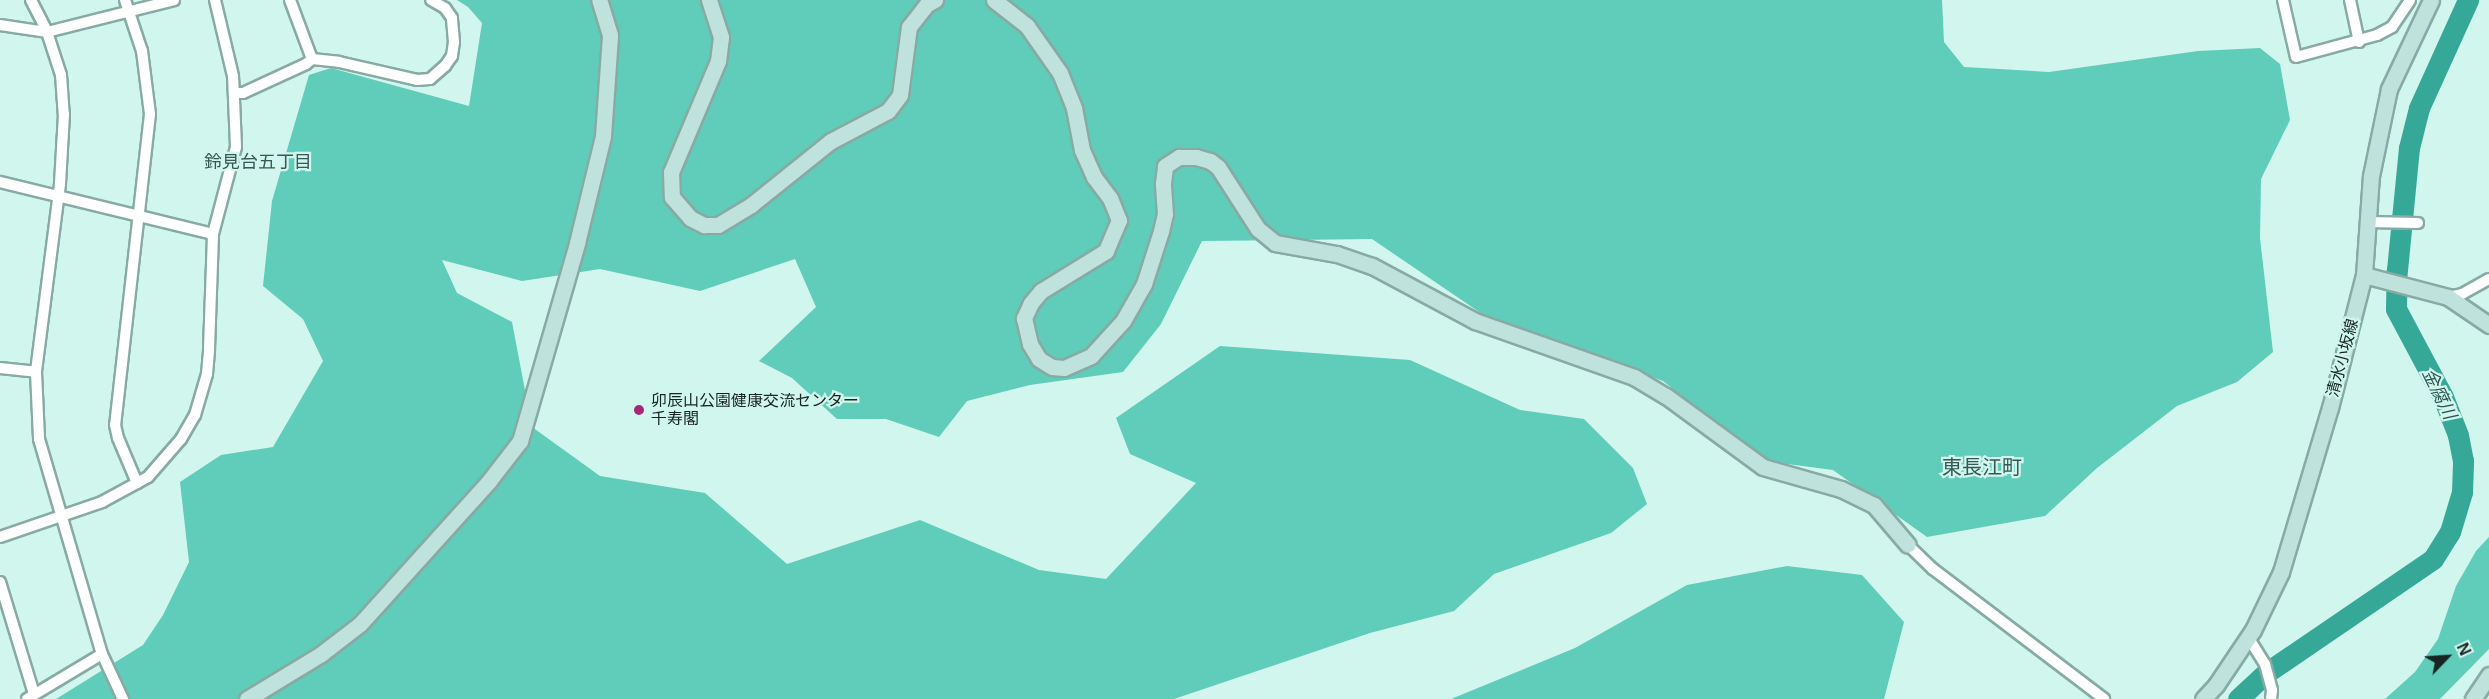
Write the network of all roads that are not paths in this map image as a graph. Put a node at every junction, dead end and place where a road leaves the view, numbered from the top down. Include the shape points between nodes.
1 (31, 0) edge
2 (125, 0) edge
3 (174, 0) edge
4 (215, 0) edge
5 (290, 0) edge
6 (431, 0) edge
7 (599, 0) edge
8 (708, 0) edge
9 (934, 0) edge
10 (994, 0) edge
11 (2283, 0) edge
12 (2350, 0) edge
13 (2410, 0) edge
14 (2432, 0) edge
15 (130, 11) junction
16 (0, 26) edge
17 (47, 32) junction
18 (2359, 42) junction
19 (312, 59) junction
20 (234, 93) junction
21 (0, 182) edge
22 (58, 196) junction
23 (137, 215) junction
24 (2374, 222) junction
25 (2418, 223) dead end
26 (213, 234) junction
27 (2371, 276) junction
28 (2489, 279) edge
29 (2448, 297) junction
30 (2489, 325) edge
31 (0, 368) edge
32 (36, 372) junction
33 (137, 483) junction
34 (62, 516) junction
35 (0, 537) edge
36 (1908, 545) joint
37 (0, 582) edge
38 (2248, 637) junction
39 (102, 654) junction
40 (2489, 675) edge
41 (31, 697) edge
42 (123, 699) edge
43 (247, 699) edge
44 (2104, 699) edge
45 (2203, 699) edge
46 (2271, 699) edge
47 (2473, 699) edge

1 - 17 street
2 - 15 street
3 - 15 street
4 - 20 street
5 - 19 street
6 - 19 street via 445,8 452,18 454,42 452,56 430,79 417,80
7 - 43 street via 610,35 603,136 577,243 520,441 360,624 321,654
8 - 9 street via 721,37 718,61 671,172 672,197 690,218 704,225 718,225 752,205 831,141 888,111 900,95 909,27
10 - 36 street via 1027,26 1060,73 1074,108 1082,150 1119,220 1106,251 1041,291 1024,318 1030,344 1039,359 1052,367 1064,368 1091,356 1123,321 1144,284 1161,231 1166,166 1179,158 1196,158 1218,167 1258,229 1275,243 1336,254 1372,266 1475,321 1634,377 1763,467 1841,489 1874,505
11 - 18 street via 2296,57
12 - 18 street
13 - 18 street via 2392,27
14 - 24 street, 清水小坂線 via 2389,89 2371,176
15 - 17 street
15 - 23 street via 142,51 150,114
16 - 17 street
17 - 22 street via 61,75 64,114
19 - 20 street via 243,93
20 - 26 street via 236,147
21 - 22 street
22 - 23 street
22 - 32 street
23 - 26 street
23 - 33 street via 115,425
24 - 25 street
24 - 27 street, 清水小坂線
26 - 33 street via 208,366 195,415 181,439 148,477
27 - 29 street
27 - 38 street, 清水小坂線 via 2282,572
28 - 29 street
29 - 30 street
31 - 32 street
32 - 34 street via 39,439
33 - 34 street via 102,502
34 - 35 street
34 - 39 street
36 - 44 street via 1933,569
37 - 41 street
38 - 45 street, 清水小坂線
38 - 46 street via 2265,664
39 - 41 street
39 - 42 street
40 - 47 street

